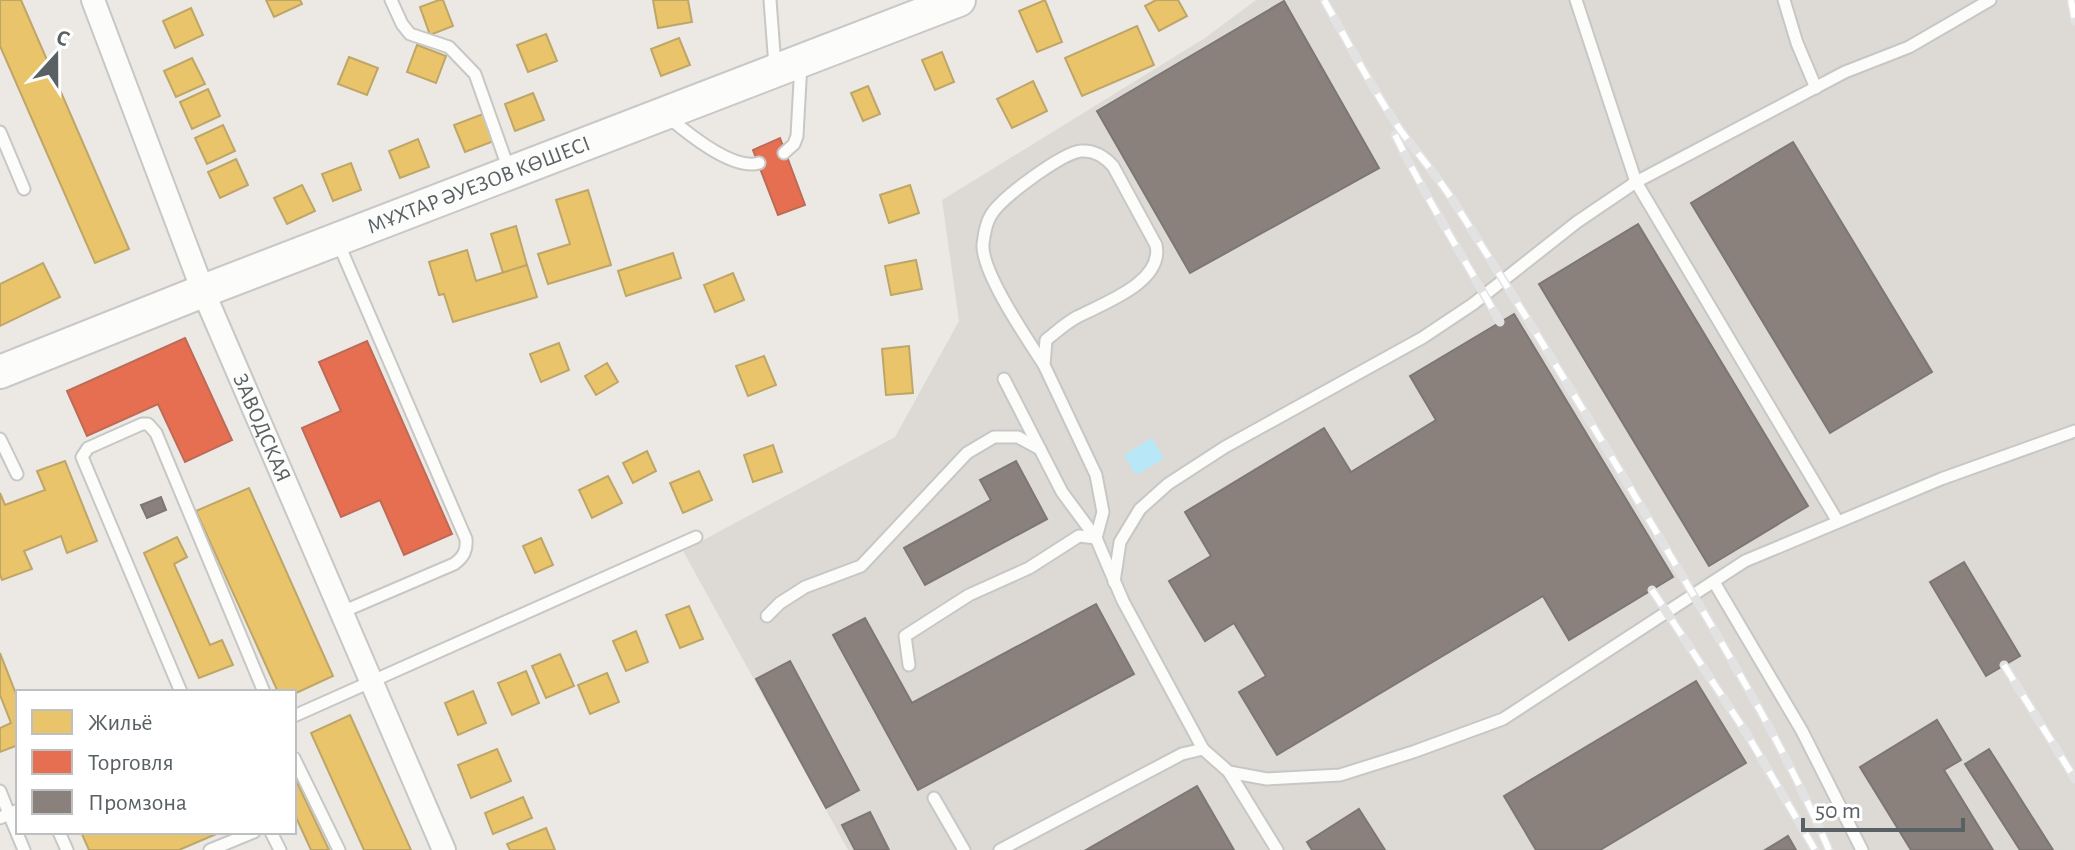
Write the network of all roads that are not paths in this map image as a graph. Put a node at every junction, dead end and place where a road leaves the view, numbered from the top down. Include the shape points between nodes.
1 (93, 0) edge
2 (391, 0) edge
3 (770, 0) edge
4 (959, 0) edge
5 (1576, 0) edge
6 (1784, 0) edge
7 (1990, 0) edge
8 (788, 66) junction
9 (1816, 88) junction
10 (664, 113) junction
11 (0, 132) edge
12 (784, 153) dead end
13 (759, 163) dead end
14 (511, 174) junction
15 (1636, 182) junction
16 (24, 189) dead end
17 (337, 240) junction
18 (203, 291) junction
19 (1044, 365) junction
20 (0, 372) edge
21 (1004, 379) dead end
22 (2075, 431) edge
23 (0, 439) edge
24 (1040, 449) junction
25 (17, 474) dead end
26 (1838, 522) junction
27 (696, 537) dead end
28 (1096, 538) junction
29 (1114, 582) junction
30 (1714, 582) junction
31 (342, 612) junction
32 (767, 616) dead end
33 (909, 665) dead end
34 (371, 681) junction
35 (180, 690) edge
36 (263, 690) edge
37 (296, 715) edge
38 (1203, 749) junction
39 (296, 762) edge
40 (1229, 772) junction
41 (0, 791) edge
42 (934, 798) dead end
43 (9, 814) edge
44 (249, 834) edge
45 (210, 850) edge
46 (339, 850) edge
47 (444, 850) edge
48 (964, 850) edge
49 (1000, 850) edge
50 (1277, 850) edge
51 (1862, 850) edge

1 - 18 street, ЗАВОДСКАЯ
2 - 14 lane via 410,34 449,47 475,74
3 - 8 lane
4 - 8 street, МҰХТАР ӘУЕЗОВ КӨШЕСІ
5 - 15 lane
6 - 9 lane
7 - 9 lane via 1909,47
8 - 10 street, МҰХТАР ӘУЕЗОВ КӨШЕСІ
8 - 12 lane via 797,136
9 - 15 lane
10 - 13 lane via 716,151 747,165
10 - 14 street, МҰХТАР ӘУЕЗОВ КӨШЕСІ
11 - 16 lane
14 - 17 street, МҰХТАР ӘУЕЗОВ КӨШЕСІ
15 - 26 lane
15 - 29 lane via 1422,338 1168,484 1140,509 1120,542
17 - 18 street, МҰХТАР ӘУЕЗОВ КӨШЕСІ
17 - 31 lane via 467,547 454,564
18 - 20 street, МҰХТАР ӘУЕЗОВ КӨШЕСІ
18 - 31 street, ЗАВОДСКАЯ
19 - 19 lane via 1046,340 1143,279 1158,255 1113,166 1090,151 1078,151 1018,187 997,206 986,229 985,262
19 - 28 lane via 1096,475 1103,512
21 - 24 lane
22 - 26 lane
23 - 25 lane
24 - 28 lane via 1062,492
24 - 32 lane via 1018,437 994,437 967,453 861,566 805,587
26 - 30 lane via 1745,561
27 - 34 lane
28 - 29 lane
28 - 33 lane via 1079,536 924,622 905,636
29 - 38 lane
30 - 40 lane via 1503,719 1340,775 1267,779
30 - 51 lane via 1802,731
31 - 34 street, ЗАВОДСКАЯ
34 - 37 lane
34 - 47 street, ЗАВОДСКАЯ
35 - 36 lane via 82,457 88,448 142,424 156,433
38 - 40 lane
38 - 49 lane via 1182,754
39 - 46 lane
40 - 50 lane
41 - 43 lane
42 - 48 lane
44 - 45 lane

